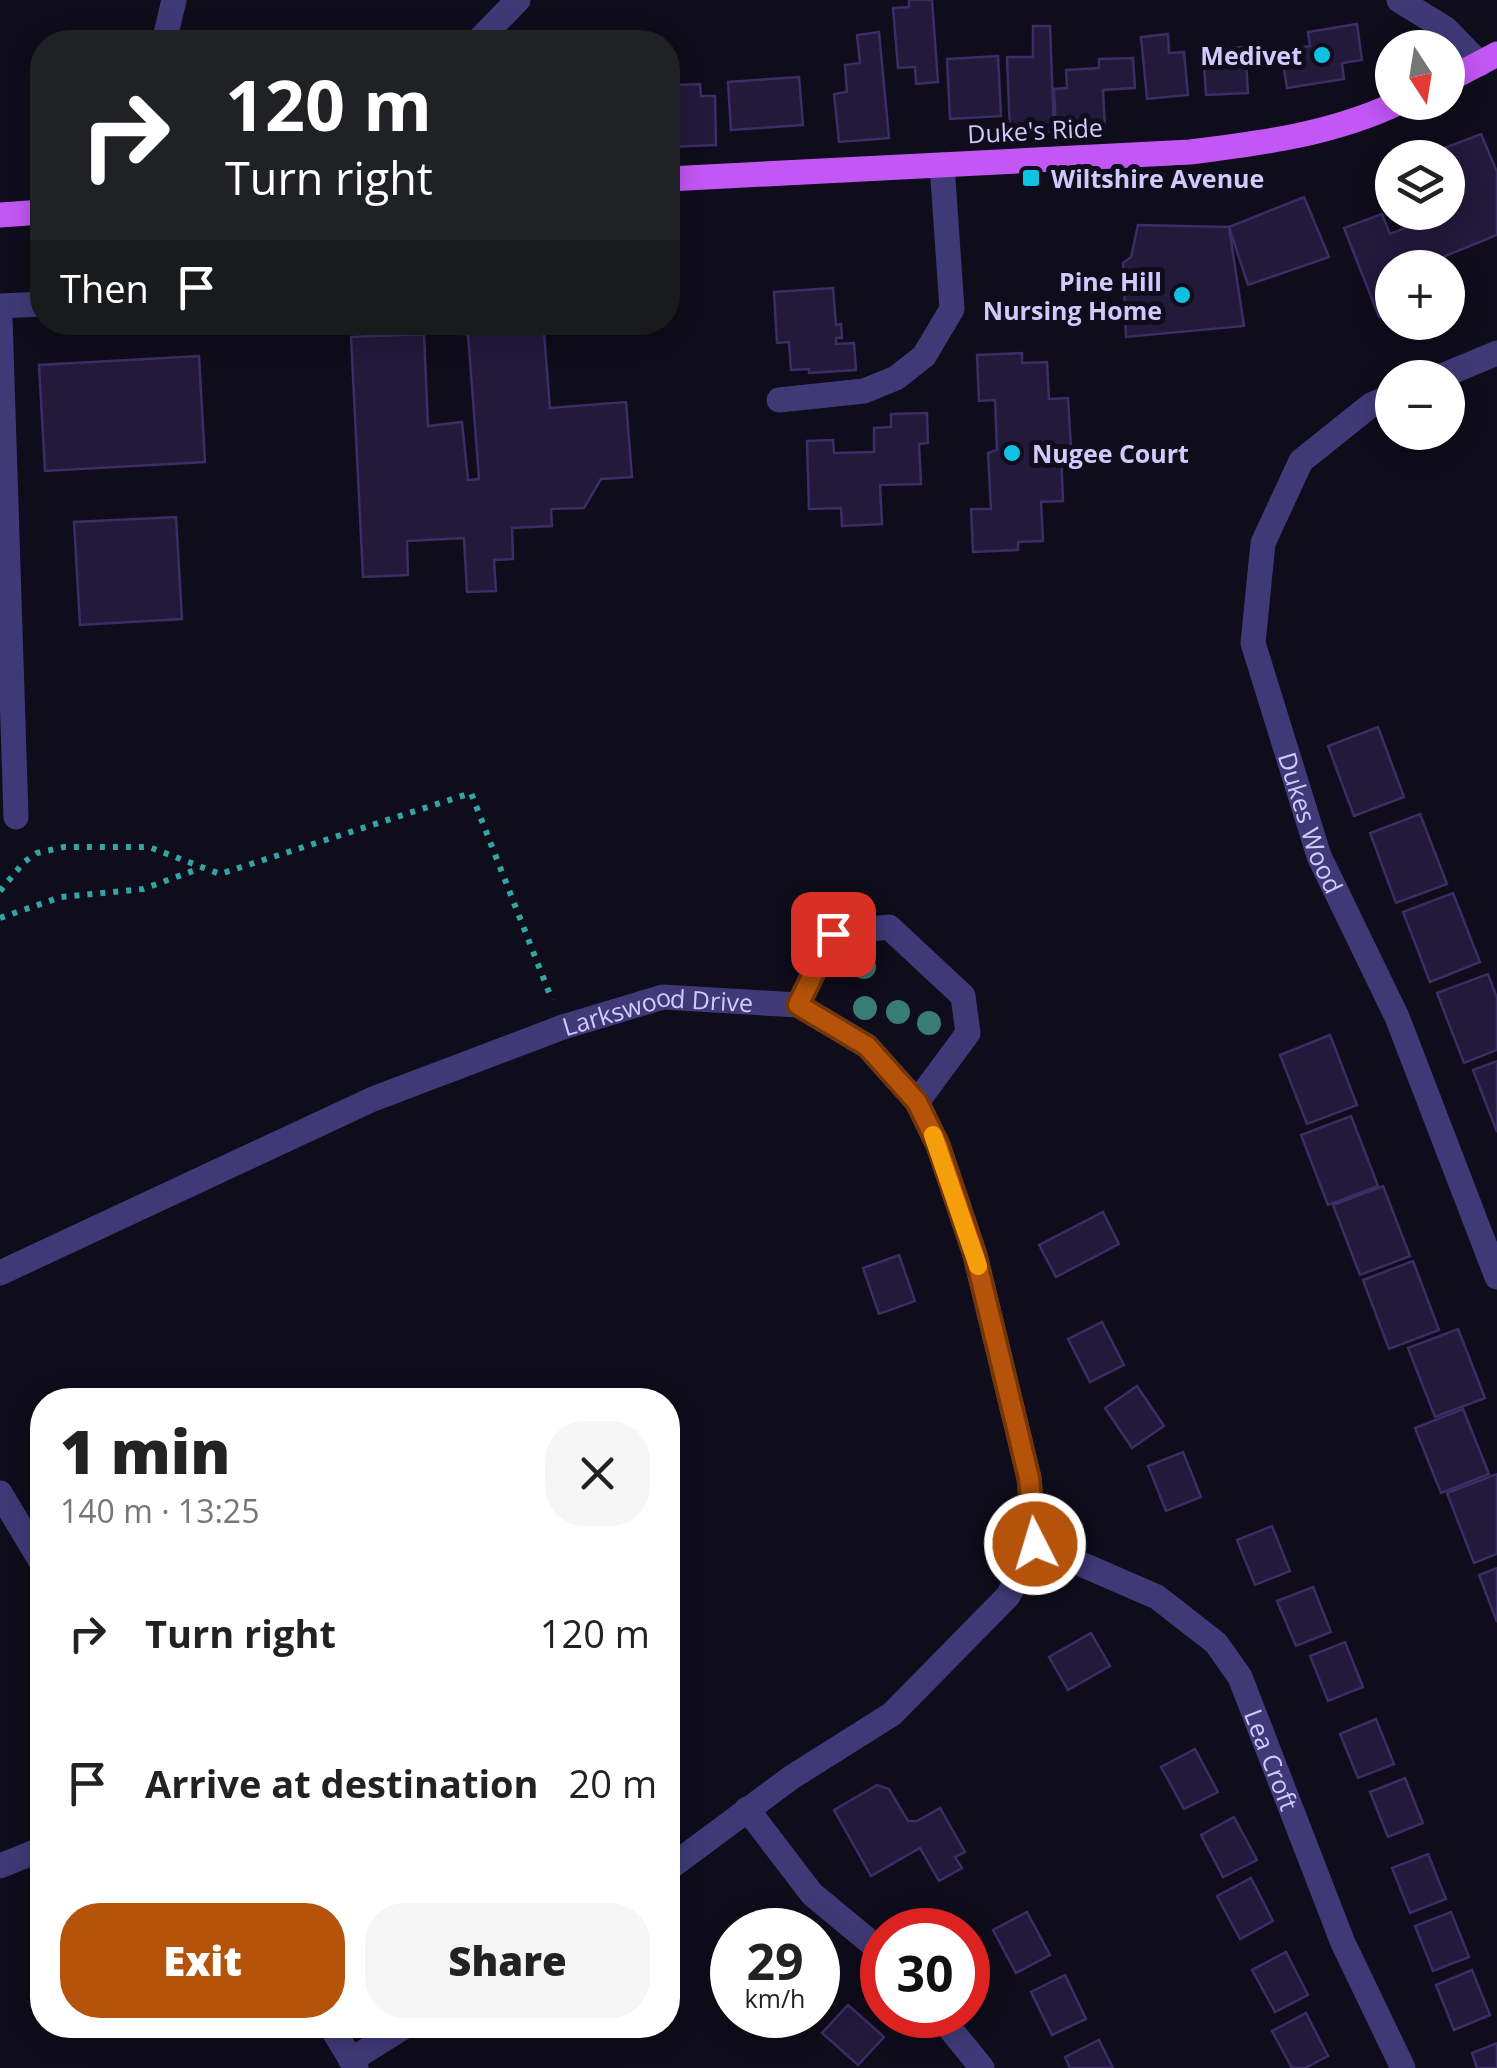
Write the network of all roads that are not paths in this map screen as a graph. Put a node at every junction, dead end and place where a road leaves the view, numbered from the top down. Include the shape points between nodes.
1 (174, 0) edge
2 (518, 0) edge
3 (1399, 0) edge
4 (167, 30) edge
5 (488, 30) edge
6 (1488, 58) edge
7 (1465, 71) edge
8 (1375, 111) edge
9 (942, 165) junction
10 (680, 178) edge
11 (30, 213) edge
12 (0, 214) edge
13 (30, 305) edge
14 (0, 306) edge
15 (0, 318) edge
16 (1497, 352) edge
17 (1465, 366) edge
18 (778, 400) dead end
19 (1375, 403) edge
20 (16, 817) dead end
21 (798, 1005) junction
22 (917, 1102) junction
23 (0, 1273) edge
24 (1497, 1277) edge
25 (0, 1493) edge
26 (30, 1543) edge
27 (1035, 1544) junction
28 (747, 1809) junction
29 (30, 1854) edge
30 (680, 1859) edge
31 (0, 1866) edge
32 (860, 1934) edge
33 (338, 2038) edge
34 (389, 2038) edge
35 (957, 2038) edge
36 (354, 2064) edge
37 (982, 2068) edge
38 (1403, 2068) edge

1 - 4 street
2 - 5 street
3 - 6 street
6 - 7 main road
8 - 9 main road, Duke's Ride via 1314,134 1264,143
9 - 10 main road, Duke's Ride
9 - 18 street via 952,309 924,356 864,391
11 - 12 main road
13 - 14 street
15 - 20 street
16 - 17 street
19 - 24 street, Dukes Wood via 1301,460 1263,543 1253,643 1320,856 1397,1017
21 - 22 street, Larkswood Drive via 867,1046
21 - 22 street via 833,934 889,927 963,996 968,1033
21 - 23 street, Larkswood Drive via 663,998 562,1026 373,1100
22 - 27 street, Larkswood Drive via 975,1255 1029,1478
25 - 26 street
27 - 28 street via 1008,1596 892,1714
27 - 38 street, Lea Croft via 1157,1597 1216,1643 1240,1677 1343,1943
28 - 30 street
28 - 32 street via 812,1894
29 - 31 street
33 - 36 street
34 - 36 street
35 - 37 street

